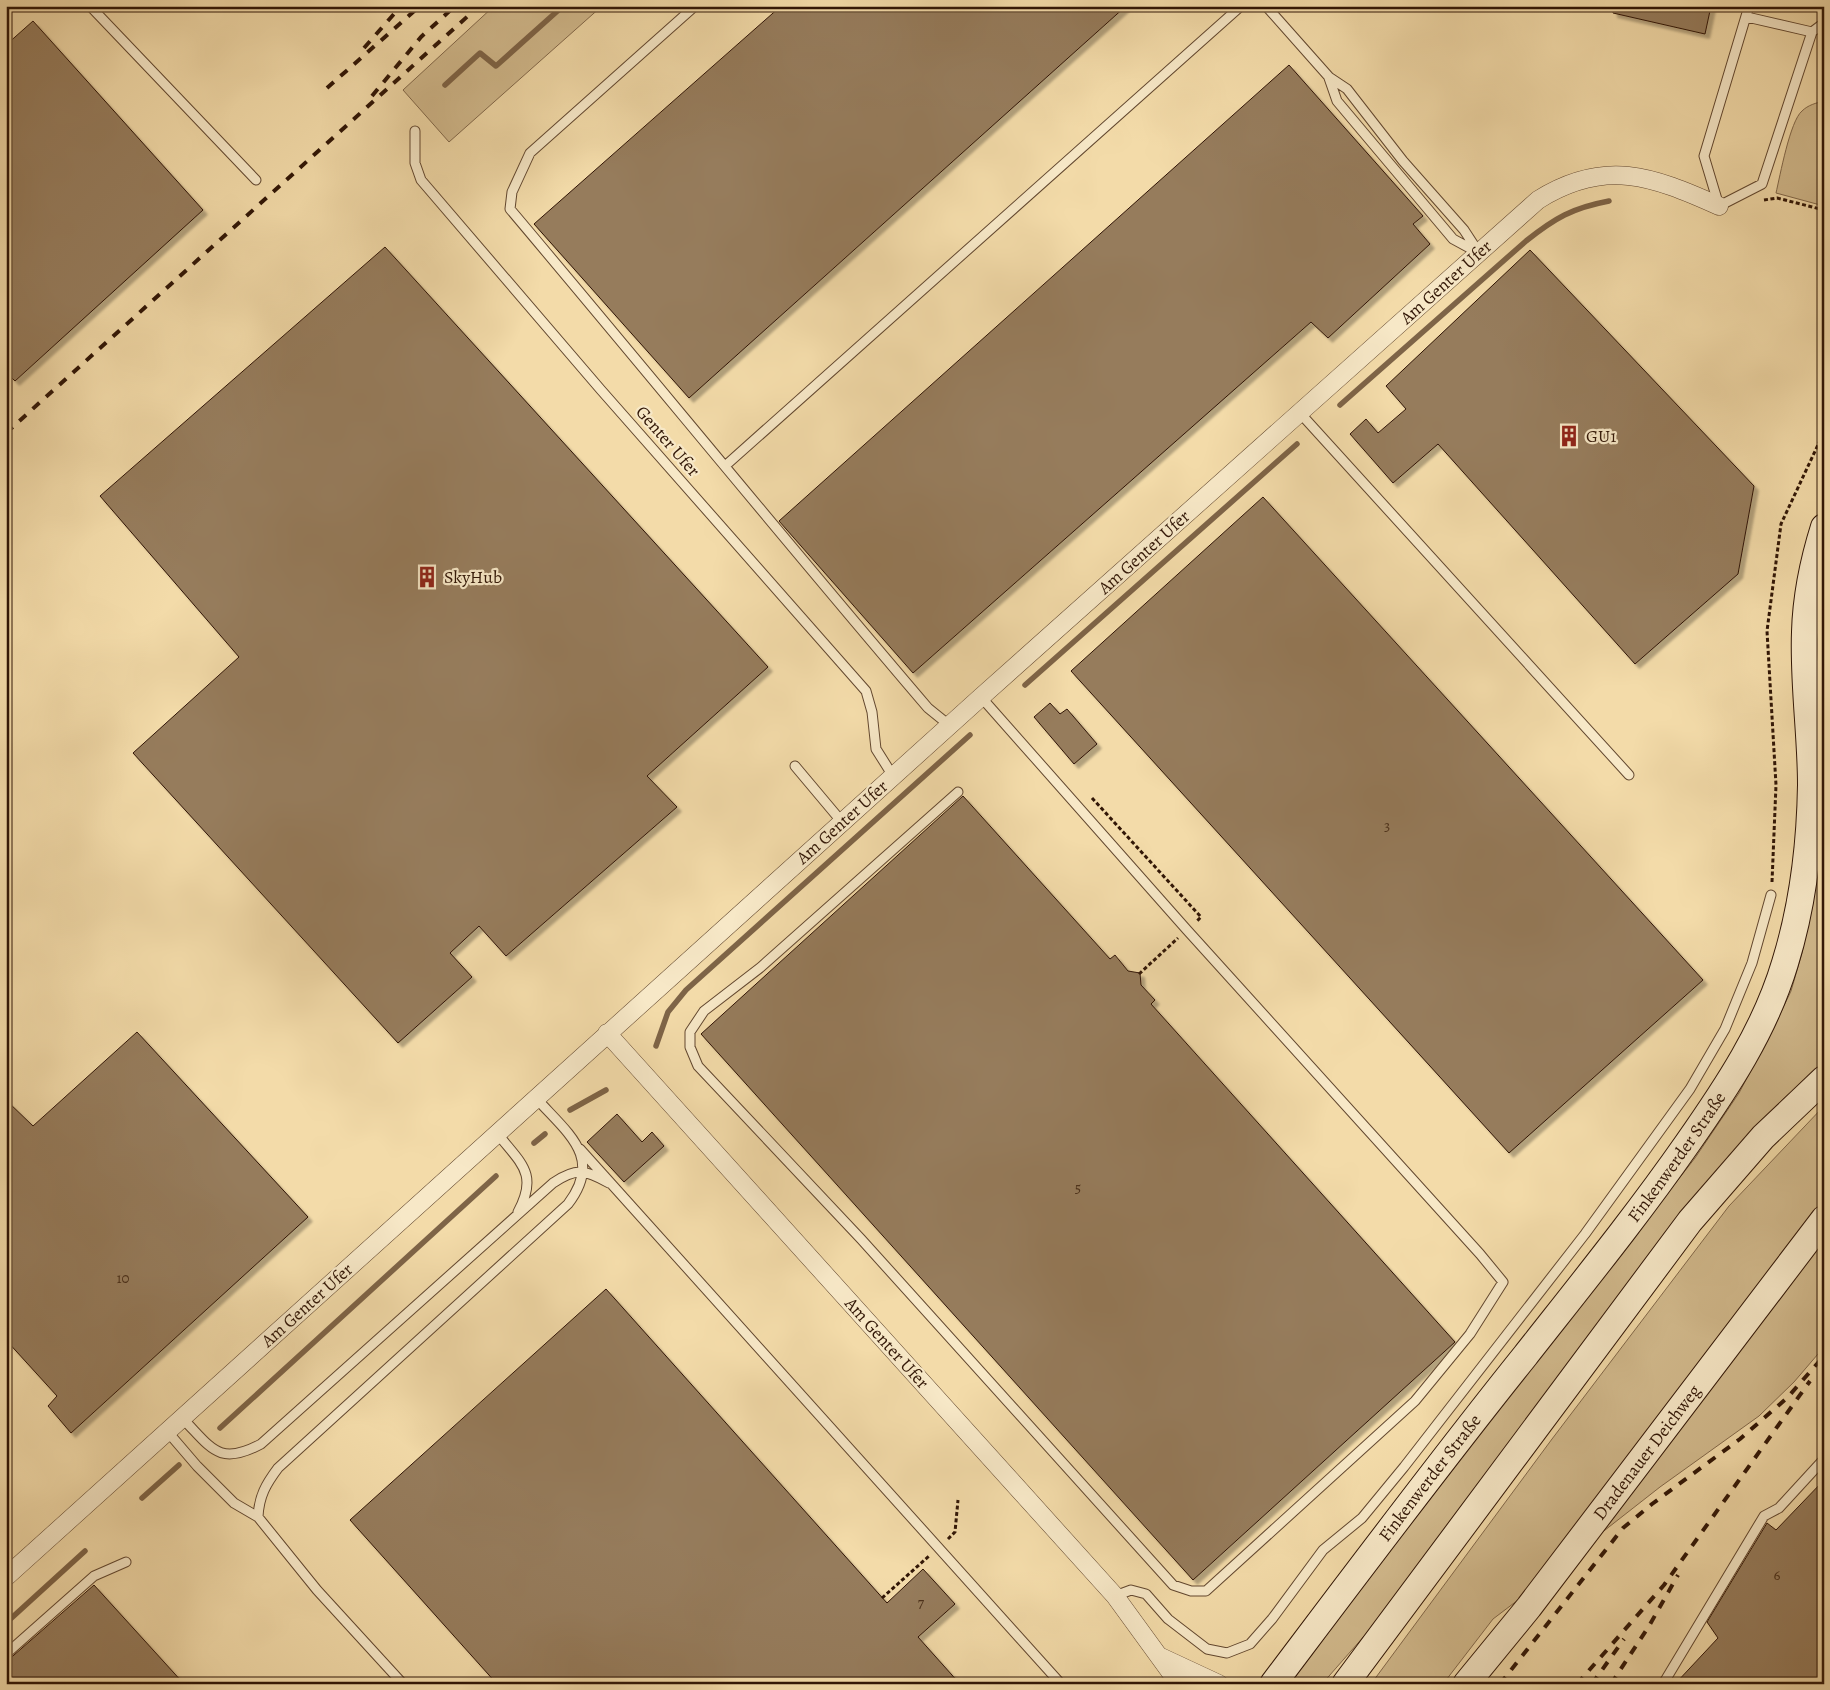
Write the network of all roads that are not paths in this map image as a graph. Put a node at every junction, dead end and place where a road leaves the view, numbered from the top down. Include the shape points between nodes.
1 (90, 6) edge
2 (695, 6) edge
3 (1241, 6) edge
4 (1266, 6) edge
5 (1749, 6) edge
6 (1746, 17) junction
7 (1824, 23) edge
8 (1812, 32) junction
9 (1329, 77) junction
10 (414, 131) dead end
11 (256, 180) dead end
12 (1719, 206) junction
13 (1479, 253) junction
14 (1300, 413) junction
15 (726, 466) junction
16 (1824, 527) edge
17 (981, 697) junction
18 (950, 725) junction
19 (795, 766) dead end
20 (1629, 775) dead end
21 (894, 776) junction
22 (958, 792) dead end
23 (842, 822) junction
24 (1771, 895) road end
25 (607, 1033) junction
26 (1824, 1079) edge
27 (536, 1098) junction
28 (496, 1134) junction
29 (580, 1148) junction
30 (584, 1171) junction
31 (618, 1188) junction
32 (514, 1218) junction
33 (1824, 1219) edge
34 (182, 1418) junction
35 (167, 1431) junction
36 (1824, 1459) edge
37 (258, 1517) junction
38 (126, 1562) dead end
39 (6, 1577) edge
40 (1115, 1596) junction
41 (6, 1654) edge
42 (1161, 1657) junction
43 (403, 1684) edge
44 (1061, 1684) edge
45 (1179, 1684) edge
46 (1219, 1684) edge
47 (1273, 1684) edge
48 (1345, 1684) edge
49 (1466, 1684) edge
50 (1663, 1684) edge

1 - 11 lane
2 - 15 lane via 530,152 512,192 510,209
3 - 15 lane
4 - 9 lane
5 - 6 lane
6 - 8 lane
6 - 12 lane via 1704,156
7 - 8 lane
8 - 12 lane via 1762,184
9 - 13 lane via 1347,90 1403,161 1464,230
9 - 13 lane via 1337,101 1453,239
10 - 21 lane, Genter Ufer via 415,163 421,180 866,691 876,749
12 - 13 street, Am Genter Ufer via 1681,189 1644,178 1589,176 1570,182 1538,200
13 - 14 street, Am Genter Ufer
14 - 17 street, Am Genter Ufer
14 - 20 lane
15 - 18 lane via 796,554 928,708
16 - 47 main road, Finkenwerder Straße via 1814,558 1805,633 1811,782 1806,874 1795,929 1769,1009 1725,1089 1642,1208 1447,1453
17 - 18 street, Am Genter Ufer
17 - 22 lane via 1503,1282 1470,1334 1415,1401 1206,1591 1172,1585 874,1253 698,1066 690,1047 690,1032 704,1011 761,967
18 - 21 street, Am Genter Ufer
19 - 23 lane
21 - 23 street, Am Genter Ufer
23 - 25 street, Am Genter Ufer
24 - 40 lane via 1752,963 1725,1029 1690,1089 1585,1234 1404,1467 1362,1518 1324,1550 1250,1644 1227,1653 1207,1649 1168,1619 1146,1594 1131,1590
25 - 27 street, Am Genter Ufer
25 - 40 street, Am Genter Ufer
26 - 48 main road via 1763,1136 1690,1221
27 - 28 street, Am Genter Ufer
27 - 29 lane
28 - 32 lane via 526,1170 526,1198
28 - 34 street, Am Genter Ufer
29 - 30 lane
29 - 31 lane
30 - 31 lane
30 - 32 lane via 564,1176 553,1183
30 - 37 lane via 577,1193 568,1204 278,1468 264,1486
31 - 44 lane
32 - 34 lane via 261,1444 242,1454 220,1453
33 - 49 main road, Dradenauer Deichweg via 1529,1607
34 - 35 street, Am Genter Ufer
35 - 37 lane via 234,1503
35 - 39 street, Am Genter Ufer
36 - 50 lane via 1779,1508 1764,1516
37 - 43 lane via 317,1590
38 - 41 lane via 94,1576
40 - 42 street, Am Genter Ufer
42 - 45 street, Am Genter Ufer
42 - 46 street, Am Genter Ufer

